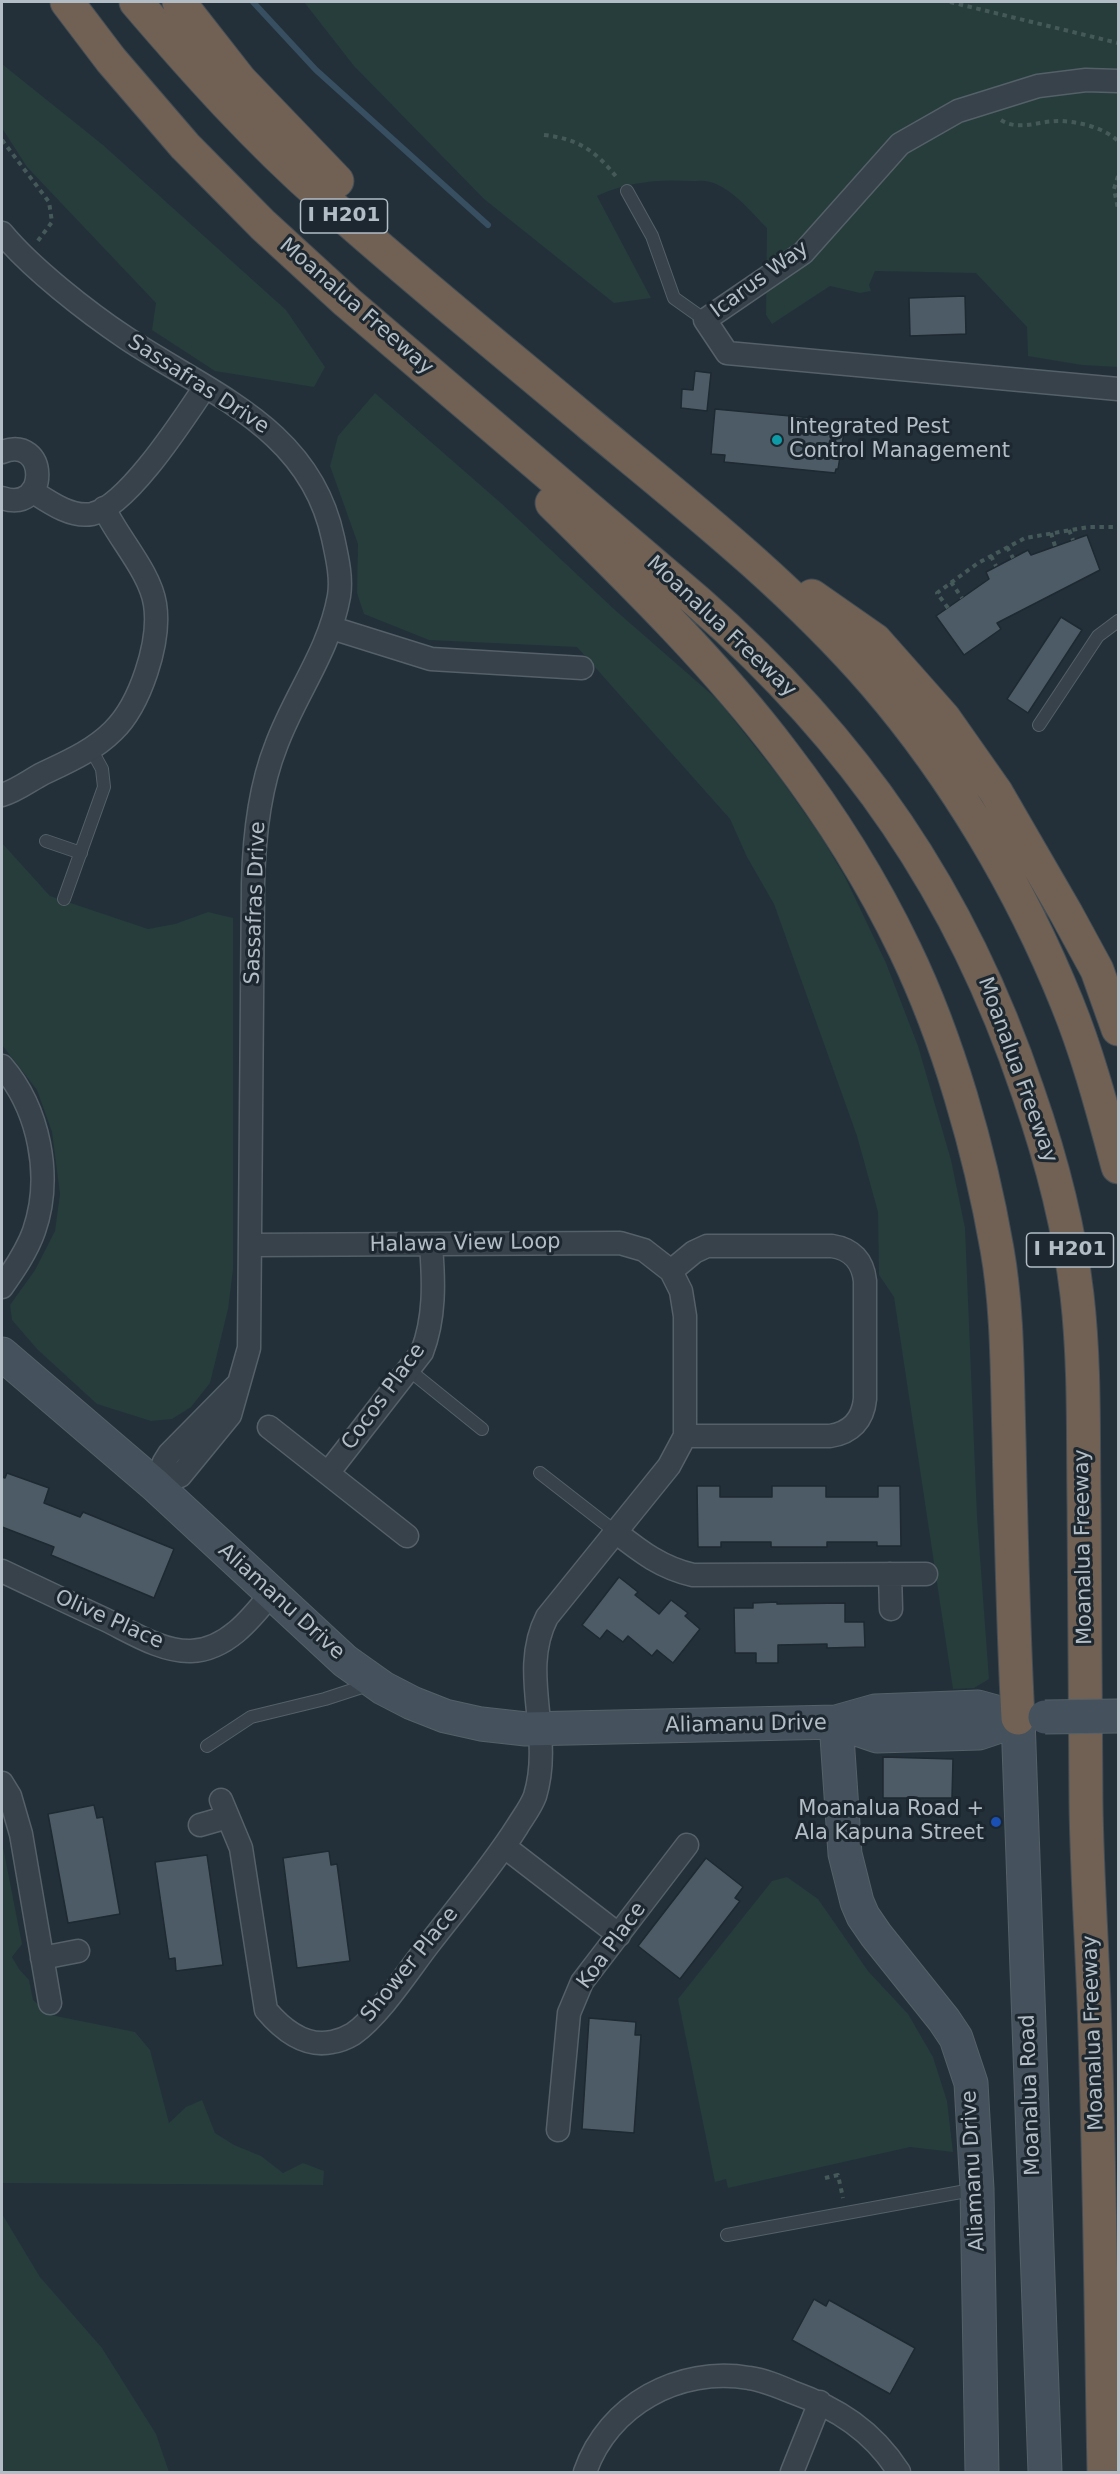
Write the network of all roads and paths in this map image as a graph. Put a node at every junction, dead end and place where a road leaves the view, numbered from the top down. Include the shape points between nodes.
1 (67, 2) edge
2 (136, 2) edge
3 (179, 2) edge
4 (950, 2) edge
5 (1119, 43) edge
6 (1119, 81) edge
7 (989, 102) junction
8 (544, 135) dead end
9 (2, 140) edge
10 (1119, 141) edge
11 (1119, 176) edge
12 (627, 191) joint
13 (1119, 209) edge
14 (9, 245) edge
15 (347, 302) junction
16 (705, 320) junction
17 (205, 387) junction
18 (1119, 389) edge
19 (573, 410) junction
20 (2, 452) edge
21 (32, 491) junction
22 (2, 498) edge
23 (104, 508) junction
24 (1119, 527) edge
25 (717, 530) junction
26 (1069, 530) junction
27 (1051, 533) junction
28 (1073, 540) dead end
29 (1055, 546) dead end
30 (1007, 547) junction
31 (991, 556) junction
32 (1013, 558) dead end
33 (996, 566) dead end
34 (951, 582) junction
35 (962, 598) dead end
36 (948, 608) dead end
37 (1119, 621) edge
38 (332, 628) junction
39 (582, 668) dead end
40 (1039, 725) dead end
41 (91, 749) junction
42 (2, 795) edge
43 (46, 841) dead end
44 (81, 853) junction
45 (64, 899) dead end
46 (1119, 1029) edge
47 (2, 1065) edge
48 (1119, 1167) edge
49 (251, 1245) junction
50 (431, 1246) junction
51 (671, 1271) junction
52 (2, 1287) edge
53 (2, 1354) edge
54 (409, 1370) junction
55 (269, 1427) dead end
56 (482, 1429) dead end
57 (685, 1436) junction
58 (328, 1473) junction
59 (540, 1473) dead end
60 (155, 1485) junction
61 (617, 1533) junction
62 (407, 1536) dead end
63 (2, 1571) edge
64 (890, 1574) junction
65 (926, 1574) dead end
66 (271, 1594) junction
67 (891, 1610) dead end
68 (375, 1682) junction
69 (1119, 1716) edge
70 (1031, 1718) junction
71 (836, 1722) junction
72 (541, 1730) junction
73 (207, 1746) dead end
74 (2, 1783) edge
75 (200, 1825) dead end
76 (687, 1845) dead end
77 (505, 1847) junction
78 (619, 1935) junction
79 (78, 1951) dead end
80 (42, 1958) junction
81 (50, 2003) dead end
82 (558, 2130) dead end
83 (825, 2178) dead end
84 (978, 2189) junction
85 (843, 2197) dead end
86 (727, 2235) dead end
87 (820, 2402) junction
88 (585, 2472) edge
89 (792, 2472) edge
90 (899, 2472) edge
91 (982, 2472) edge
92 (1045, 2472) edge
93 (1104, 2472) edge

1 - 15 highway, Moanalua Freeway / I H201 via 185,146
2 - 19 highway, I H201 via 247,126 323,199
3 - 19 highway via 240,80 307,152
4 - 5 path
6 - 7 street, Icarus Way via 1086,80 1038,86
7 - 10 path via 1005,123 1080,123 1109,133
7 - 16 street, Icarus Way via 958,111 900,144 803,253
8 - 12 path via 582,144 608,166
9 - 14 path via 49,202 52,213 46,231
11 - 13 path via 1113,189
12 - 16 lane via 652,236 674,298
14 - 17 street, Sassafras Drive via 124,337
15 - 70 highway via 651,601 729,687 783,752 824,810 905,951 965,1114 997,1250
15 - 93 highway, Moanalua Freeway / I H201 via 746,644 826,728 908,839 967,940 1017,1059 1056,1181 1077,1298 1083,1416 1086,1812
16 - 18 street, Icarus Way via 728,353
17 - 23 street via 146,470
17 - 38 street, Sassafras Drive via 277,436 306,471 326,511 340,572
19 - 25 highway, I H201
20 - 21 street via 22,451 34,461 38,477
21 - 22 street via 19,500
21 - 23 street via 69,512 92,514
23 - 41 street via 150,588 157,635 131,705 114,730
24 - 26 path
25 - 46 highway via 875,640 944,718 996,792 1066,912 1097,970
25 - 48 highway, I H201 via 820,624 875,684 952,786 1011,886 1067,1003
26 - 27 path
26 - 28 path
27 - 29 path
27 - 30 path
30 - 31 path
30 - 32 path
31 - 33 path
31 - 34 path
34 - 35 path
34 - 36 path via 937,593
37 - 40 lane via 1098,636
38 - 39 street via 431,659
38 - 49 street, Sassafras Drive via 275,747 256,829
41 - 42 street
41 - 44 lane via 102,769 104,787
43 - 44 lane
44 - 45 lane
47 - 52 street via 26,1102 38,1132 41,1170 41,1202 34,1231
49 - 50 street, Halawa View Loop
49 - 60 street, Sassafras Drive via 249,1348 238,1384 169,1454
50 - 51 street, Halawa View Loop via 620,1243 644,1250
50 - 54 street, Cocos Place via 431,1323 422,1352
51 - 57 street, Halawa View Loop via 681,1291 685,1316
51 - 57 street via 707,1246 832,1246 857,1258 865,1281 866,1399 853,1427 830,1436
53 - 60 street, Aliamanu Drive
54 - 56 lane
54 - 58 street, Cocos Place
55 - 58 street, Cocos Place
57 - 61 street, Halawa View Loop via 669,1466
58 - 62 street, Cocos Place
59 - 61 lane
60 - 66 street, Aliamanu Drive
61 - 64 street via 657,1563 693,1575
61 - 72 street, Halawa View Loop via 547,1617 540,1631 534,1660
63 - 66 street, Olive Place via 143,1638 170,1649 193,1651 233,1635
64 - 65 street
64 - 67 street
66 - 68 street, Aliamanu Drive via 345,1661
68 - 72 street, Aliamanu Drive via 445,1716
68 - 73 lane via 251,1717
69 - 70 street, bridge
70 - 71 street via 979,1733 877,1736
70 - 92 street, Moanalua Road
71 - 72 street, Aliamanu Drive
71 - 84 street, Aliamanu Drive via 840,1804 850,1882 863,1916 956,2038 971,2083
72 - 77 street, Shower Place via 534,1798
74 - 80 street via 21,1834
75 - 77 street, Shower Place via 224,1809 241,1848 266,2010 281,2028 313,2041 331,2042 352,2034 380,2007
76 - 78 street, Koa Place
77 - 78 street
78 - 82 street, Koa Place via 582,1982 569,2013
79 - 80 street
80 - 81 street
83 - 85 path via 838,2175
84 - 86 lane
84 - 91 street, Aliamanu Drive
87 - 88 street via 748,2378 708,2376 681,2381 640,2401 624,2414 595,2448
87 - 89 street
87 - 90 street via 863,2429

